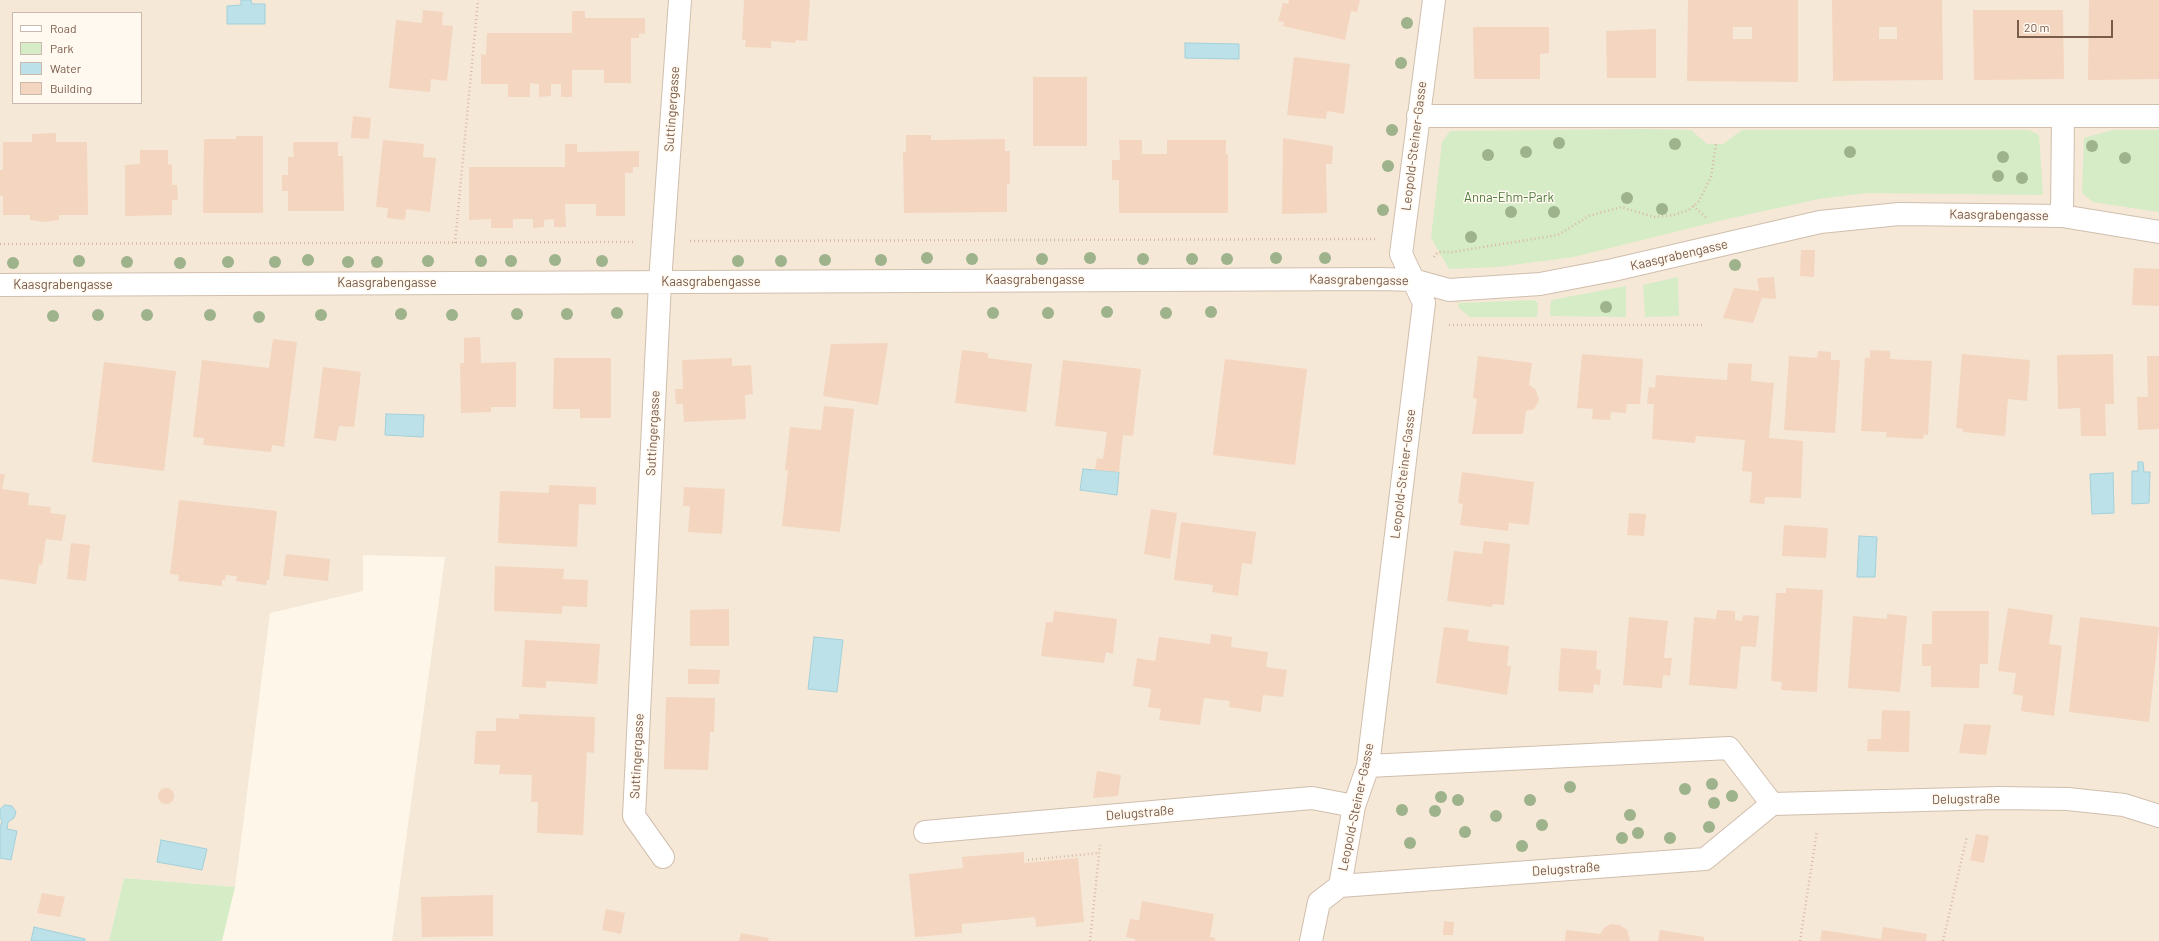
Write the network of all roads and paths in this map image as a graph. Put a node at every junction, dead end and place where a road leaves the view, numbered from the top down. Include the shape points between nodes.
1 (478, 0) edge
2 (680, 0) edge
3 (1434, 0) edge
4 (1418, 116) junction
5 (1718, 116) junction
6 (2063, 116) junction
7 (2159, 116) edge
8 (2062, 216) junction
9 (2159, 232) edge
10 (1402, 239) junction
11 (663, 242) junction
12 (455, 243) junction
13 (0, 244) edge
14 (1413, 280) junction
15 (660, 282) junction
16 (0, 285) edge
17 (1704, 325) dead end
18 (1421, 326) junction
19 (1368, 766) junction
20 (1821, 803) junction
21 (1772, 804) junction
22 (1354, 806) junction
23 (2159, 816) edge
24 (925, 832) dead end
25 (1967, 836) dead end
26 (1100, 849) dead end
27 (1099, 853) junction
28 (663, 856) dead end
29 (1028, 860) dead end
30 (1340, 886) junction
31 (1090, 941) edge
32 (1311, 941) edge
33 (1800, 941) edge
34 (1943, 941) edge

1 - 12 path
2 - 11 street, Suttingergasse
3 - 4 street, Leopold-Steiner-Gasse
4 - 5 street
4 - 10 street, Leopold-Steiner-Gasse
5 - 6 street
5 - 14 path via 1711,177 1699,201 1689,210 1654,218 1621,208 1589,216 1558,235 1438,252
6 - 7 street
6 - 8 street, Kaasgrabengasse
8 - 9 street, Kaasgrabengasse
8 - 14 street, Kaasgrabengasse via 1899,214 1820,222 1613,270 1540,284 1449,290
10 - 11 path
10 - 14 street, Leopold-Steiner-Gasse via 1400,254
11 - 12 path
11 - 15 street, Suttingergasse
12 - 13 path
14 - 15 street, Kaasgrabengasse
14 - 18 street, Leopold-Steiner-Gasse via 1424,303
15 - 16 street, Kaasgrabengasse
15 - 28 street, Suttingergasse via 634,816
17 - 18 path
18 - 19 street, Leopold-Steiner-Gasse
19 - 21 street via 1729,748
19 - 22 street, Leopold-Steiner-Gasse
20 - 21 street, Delugstraße
20 - 23 street, Delugstraße via 1999,798 2068,799 2124,806
20 - 33 path
21 - 30 street, Delugstraße via 1705,859
22 - 24 street, Delugstraße via 1312,798
22 - 30 street, Leopold-Steiner-Gasse
25 - 34 path
26 - 27 path
27 - 29 path
27 - 31 path
30 - 32 street, Leopold-Steiner-Gasse via 1319,902

